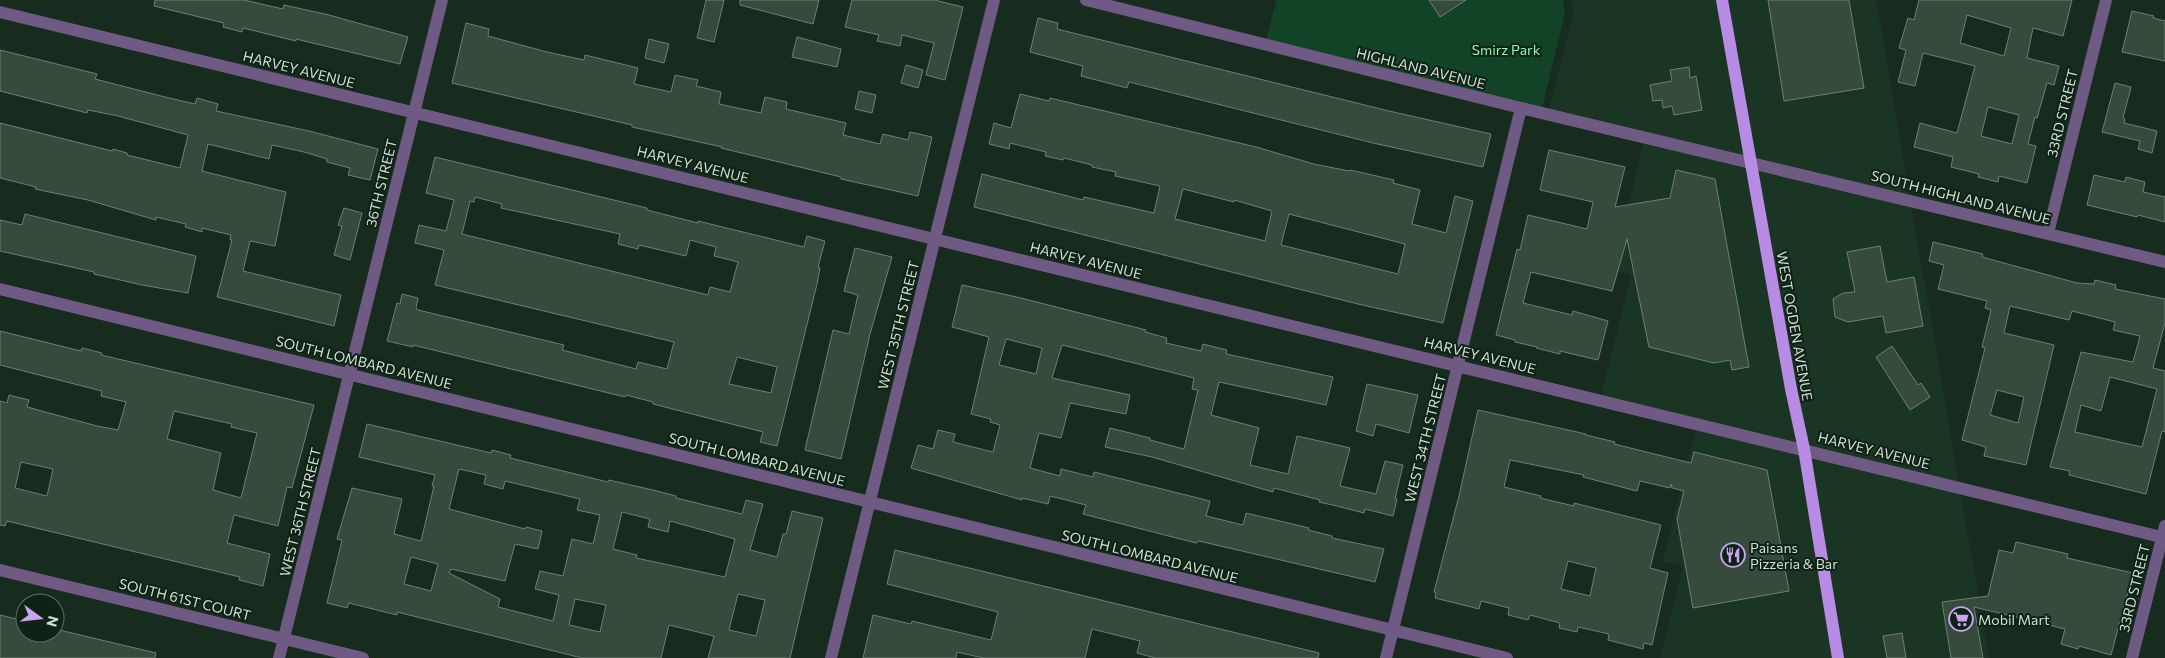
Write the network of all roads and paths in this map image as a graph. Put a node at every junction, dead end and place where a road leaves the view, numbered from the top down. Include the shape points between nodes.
1 (442, 0) edge
2 (994, 0) edge
3 (1086, 0) edge
4 (1722, 0) edge
5 (2106, 0) edge
6 (0, 12) edge
7 (1522, 108) junction
8 (414, 112) junction
9 (1750, 161) junction
10 (2048, 233) junction
11 (936, 239) junction
12 (2165, 262) edge
13 (0, 289) edge
14 (1458, 365) junction
15 (350, 374) junction
16 (1804, 449) junction
17 (870, 503) junction
18 (2164, 534) edge
19 (0, 570) edge
20 (1392, 630) junction
21 (284, 639) junction
22 (279, 658) edge
23 (363, 658) edge
24 (831, 658) edge
25 (1386, 658) edge
26 (1507, 658) edge
27 (1838, 658) edge
28 (2132, 658) edge

1 - 8 street, 36TH STREET
2 - 11 street, WEST 35TH STREET
3 - 7 street, HIGHLAND AVENUE
4 - 9 main road, WEST OGDEN AVENUE
5 - 10 street, 33RD STREET
6 - 8 street, HARVEY AVENUE
7 - 9 street, HIGHLAND AVENUE
7 - 14 street, WEST 34TH STREET
8 - 11 street, HARVEY AVENUE
8 - 15 street, 36TH STREET
9 - 10 street, SOUTH HIGHLAND AVENUE
9 - 16 main road, WEST OGDEN AVENUE
10 - 12 street, SOUTH HIGHLAND AVENUE
11 - 14 street, HARVEY AVENUE
11 - 17 street, WEST 35TH STREET
13 - 15 street, SOUTH LOMBARD AVENUE
14 - 16 street, HARVEY AVENUE
14 - 20 street, WEST 34TH STREET
15 - 17 street, SOUTH LOMBARD AVENUE
15 - 21 street, WEST 36TH STREET
16 - 18 street, HARVEY AVENUE
16 - 27 main road, WEST OGDEN AVENUE
17 - 20 street, SOUTH LOMBARD AVENUE
17 - 24 street, WEST 35TH STREET
18 - 28 street, 33RD STREET
19 - 21 street, SOUTH 61ST COURT
20 - 25 street, WEST 34TH STREET
20 - 26 street, SOUTH LOMBARD AVENUE
21 - 22 street, WEST 36TH STREET
21 - 23 street, SOUTH 61ST COURT

